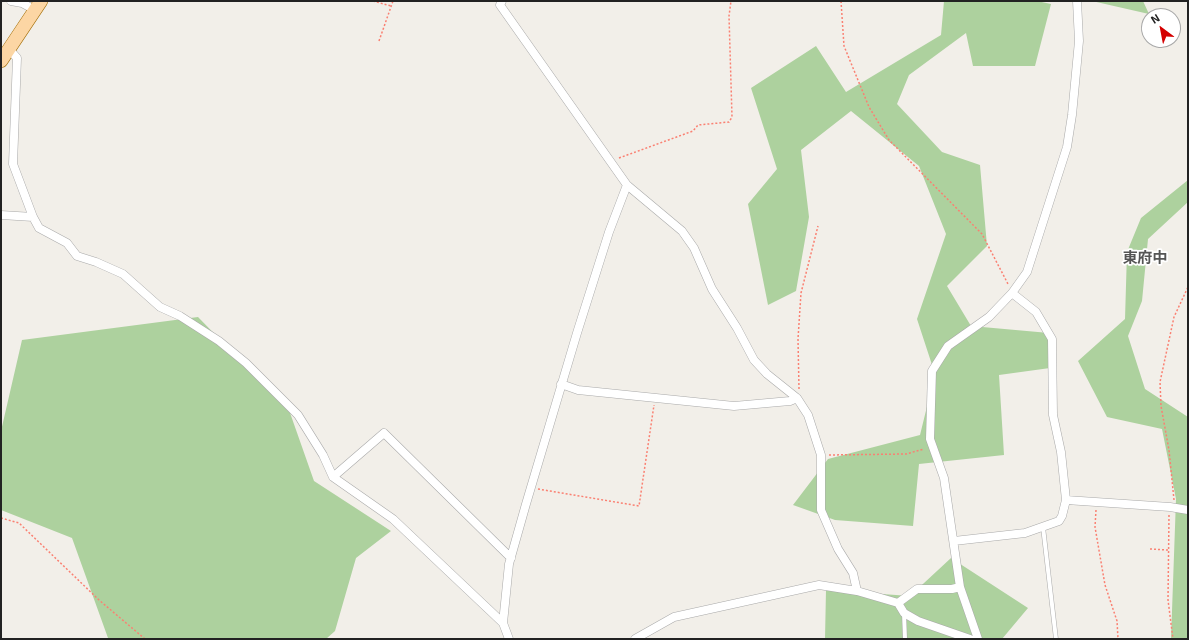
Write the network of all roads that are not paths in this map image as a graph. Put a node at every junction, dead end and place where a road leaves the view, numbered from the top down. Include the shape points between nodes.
1 (11, 1) edge
2 (502, 1) edge
3 (1077, 1) edge
4 (38, 6) edge
5 (9, 49) junction
6 (1, 61) edge
7 (627, 185) junction
8 (1, 215) edge
9 (33, 217) junction
10 (1012, 293) junction
11 (561, 384) junction
12 (797, 398) junction
13 (332, 477) junction
14 (1066, 500) junction
15 (1188, 510) edge
16 (1043, 527) junction
17 (954, 541) junction
18 (511, 558) junction
19 (960, 587) junction
20 (857, 591) junction
21 (898, 603) junction
22 (904, 613) junction
23 (503, 623) junction
24 (639, 638) edge
25 (509, 639) edge
26 (905, 639) edge
27 (970, 639) edge
28 (978, 639) edge
29 (1056, 639) edge

1 - 4 street
2 - 7 street via 500,5
3 - 10 street via 1079,41 1067,148 1027,272
4 - 5 main road
5 - 6 main road
5 - 9 street via 17,58 13,164
7 - 11 street via 609,232
7 - 12 street via 682,231 694,248 712,289 754,360
8 - 9 street
9 - 13 street via 39,228 67,243 77,256 123,274 160,307 180,316 219,341 246,363 298,415
10 - 14 street via 1036,312 1052,339 1053,415 1061,452
10 - 17 street via 989,317 948,346 932,371 930,439 944,478
11 - 12 street via 578,390 734,406 790,401
11 - 18 street
12 - 20 street via 808,415 821,455 820,510 838,549 853,573
13 - 18 street via 384,434
13 - 23 street via 393,519
14 - 15 street
14 - 16 street via 1059,521
16 - 17 street via 1025,533
16 - 29 lane
17 - 19 street
18 - 23 street
19 - 21 street via 917,589
19 - 28 street
20 - 21 street
20 - 24 street via 819,585 674,617
21 - 22 street
22 - 26 lane
22 - 27 street via 918,621
23 - 25 street

